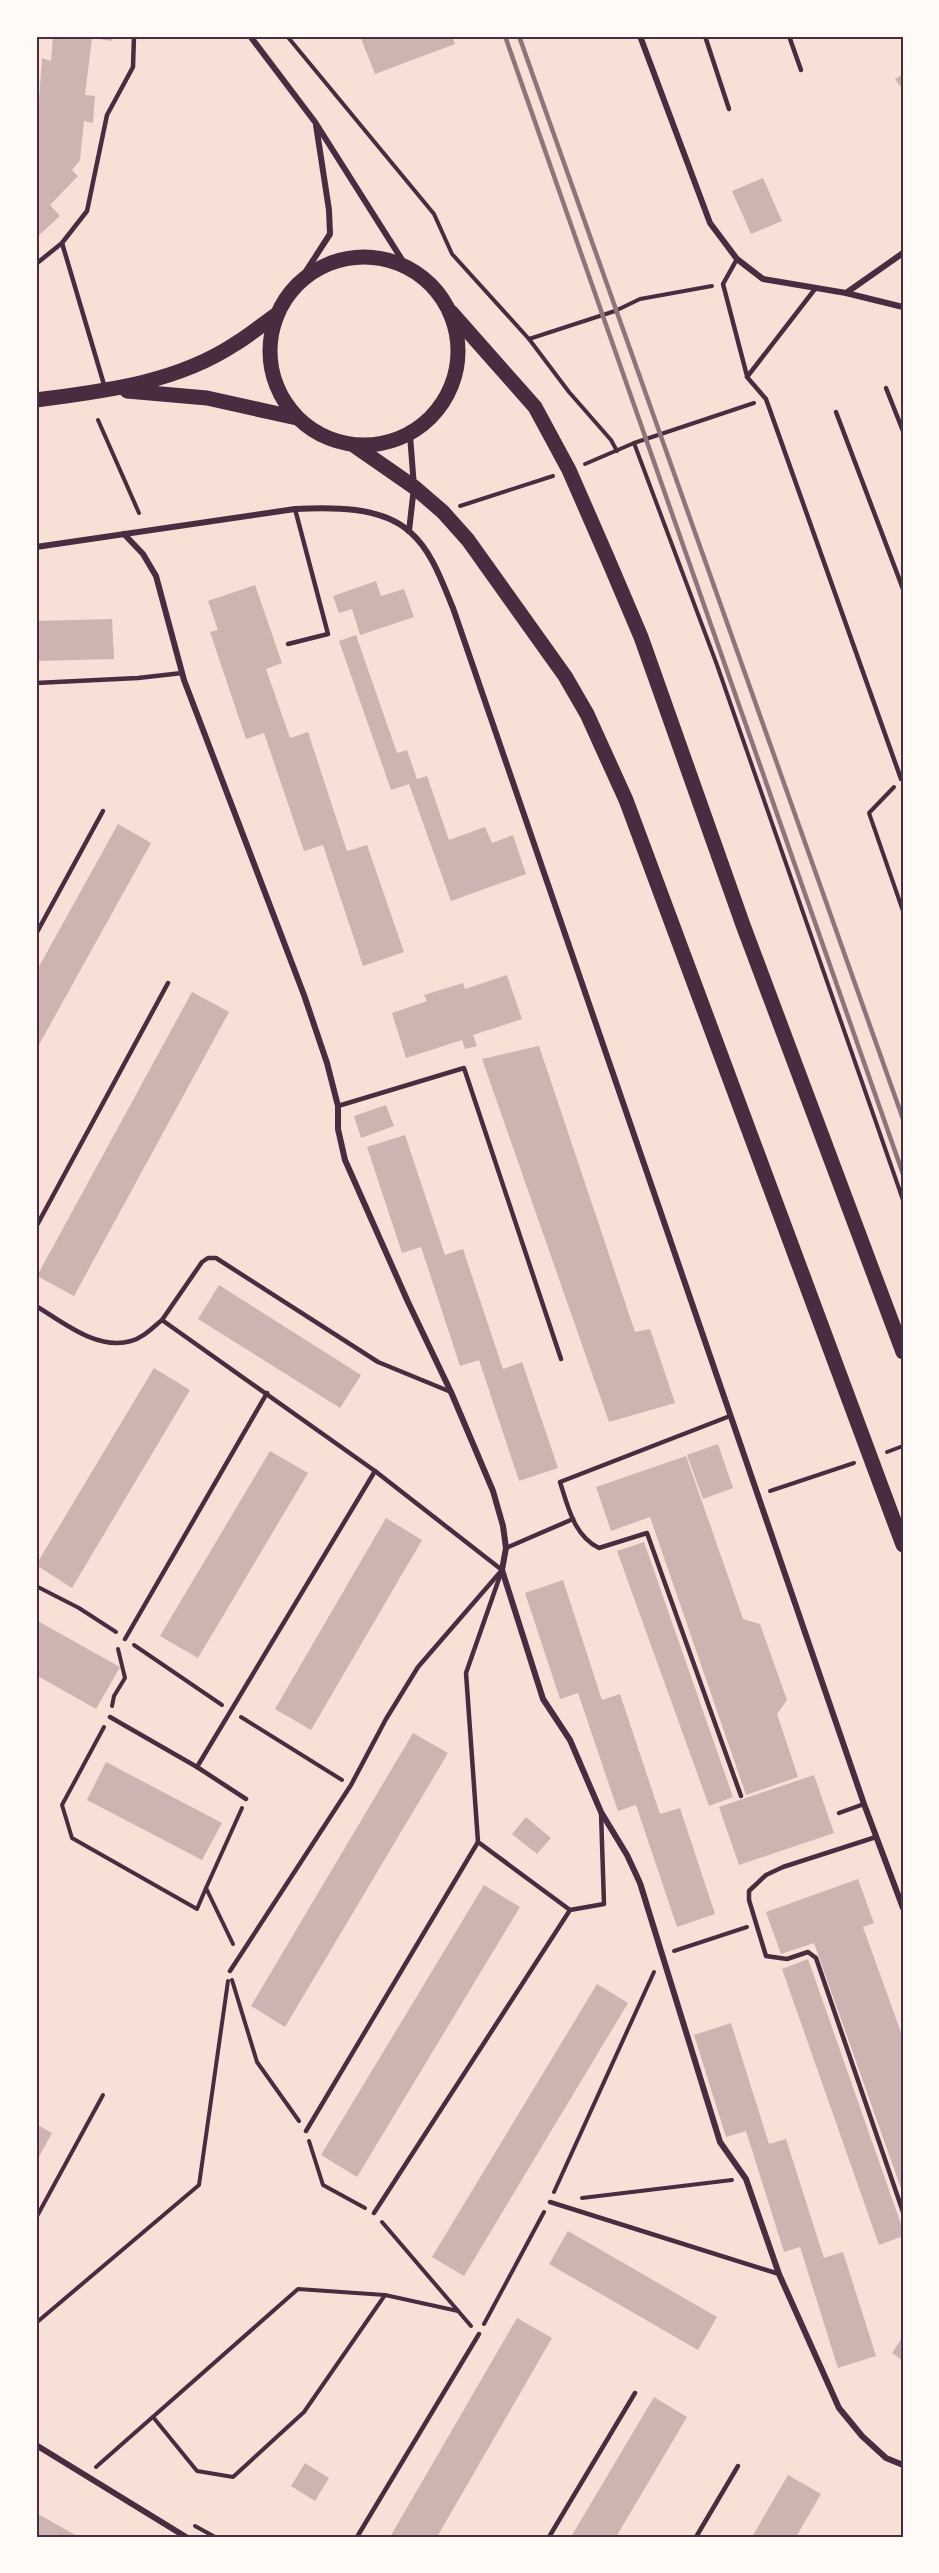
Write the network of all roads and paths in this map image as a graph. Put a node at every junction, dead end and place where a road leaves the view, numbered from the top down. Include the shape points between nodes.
1 (135, 36) edge
2 (250, 36) edge
3 (287, 36) edge
4 (640, 36) edge
5 (705, 36) edge
6 (789, 36) edge
7 (801, 70) dead end
8 (729, 109) dead end
9 (315, 122) junction
10 (62, 243) junction
11 (903, 253) edge
12 (736, 259) junction
13 (36, 264) edge
14 (406, 266) junction
15 (298, 282) junction
16 (723, 284) junction
17 (815, 289) junction
18 (846, 293) junction
19 (903, 307) edge
20 (451, 312) junction
21 (276, 314) junction
22 (529, 339) junction
23 (747, 376) junction
24 (886, 388) dead end
25 (106, 390) junction
26 (766, 399) junction
27 (36, 400) edge
28 (836, 412) dead end
29 (297, 418) junction
30 (98, 420) dead end
31 (903, 432) edge
32 (410, 435) junction
33 (634, 443) junction
34 (355, 446) junction
35 (616, 451) junction
36 (569, 470) junction
37 (414, 487) junction
38 (295, 509) junction
39 (443, 512) junction
40 (139, 513) dead end
41 (409, 531) junction
42 (124, 534) junction
43 (36, 547) edge
44 (903, 589) edge
45 (288, 644) dead end
46 (182, 674) junction
47 (36, 683) edge
48 (902, 779) edge
49 (102, 811) dead end
50 (903, 911) edge
51 (36, 934) edge
52 (168, 983) dead end
53 (338, 1106) junction
54 (903, 1200) edge
55 (36, 1227) edge
56 (36, 1306) edge
57 (162, 1320) junction
58 (903, 1352) edge
59 (561, 1359) dead end
60 (451, 1392) junction
61 (267, 1393) junction
62 (730, 1416) junction
63 (375, 1471) junction
64 (827, 1472) dead end
65 (758, 1495) junction
66 (573, 1519) junction
67 (903, 1545) edge
68 (506, 1548) junction
69 (502, 1570) junction
70 (36, 1586) edge
71 (114, 1631) junction
72 (125, 1639) junction
73 (231, 1710) junction
74 (110, 1717) junction
75 (197, 1767) junction
76 (351, 1785) junction
77 (741, 1796) dead end
78 (246, 1799) joint
79 (864, 1804) junction
80 (601, 1812) junction
81 (839, 1813) dead end
82 (876, 1837) junction
83 (478, 1842) junction
84 (206, 1888) junction
85 (903, 1908) edge
86 (570, 1910) junction
87 (755, 1924) junction
88 (662, 1954) junction
89 (240, 1955) junction
90 (230, 1971) junction
91 (103, 2095) dead end
92 (306, 2131) junction
93 (550, 2202) joint
94 (903, 2212) edge
95 (374, 2213) junction
96 (36, 2218) edge
97 (779, 2274) junction
98 (385, 2295) junction
99 (459, 2311) junction
100 (36, 2323) edge
101 (478, 2334) joint
102 (635, 2393) dead end
103 (153, 2417) junction
104 (36, 2445) edge
105 (903, 2464) edge
106 (738, 2466) dead end
107 (96, 2467) dead end
108 (186, 2537) edge
109 (357, 2537) edge
110 (549, 2537) edge
111 (696, 2537) edge

1 - 10 lane via 133,67 107,115 87,211
2 - 9 street
3 - 22 path via 434,214 452,254
4 - 12 street via 710,223
5 - 8 lane
6 - 7 lane
9 - 14 street
9 - 15 street via 330,234
10 - 13 lane
10 - 25 lane
11 - 18 street
12 - 16 lane
12 - 17 street via 763,279
14 - 15 main road via 378,257 350,257 322,266
14 - 20 main road via 432,285
15 - 21 main road
16 - 22 path via 640,299
16 - 23 lane
17 - 18 street
17 - 23 lane
18 - 19 street
20 - 32 main road via 458,339 458,368 449,395 432,418
20 - 36 main road via 535,407
21 - 25 main road via 234,345 205,360 149,381
21 - 29 main road via 269,358 283,400
22 - 35 path
23 - 26 lane
24 - 31 lane
25 - 27 main road
25 - 29 main road via 207,398
26 - 33 path
26 - 48 lane
28 - 44 lane
29 - 34 main road via 323,437
30 - 40 path
32 - 34 main road via 383,445
32 - 37 street
33 - 35 path
33 - 54 path via 717,665
34 - 37 main road
35 - 36 path
36 - 39 path
36 - 58 main road via 641,637 743,925
37 - 39 main road
37 - 41 street
38 - 41 street via 329,507 366,512
38 - 42 street
38 - 45 lane via 328,634
39 - 67 main road via 468,540 565,676 610,763
41 - 62 street via 434,565 453,608
42 - 43 street
42 - 46 street via 156,576
46 - 47 lane
46 - 53 street via 304,995
48 - 50 path via 869,813
49 - 51 lane
52 - 55 lane
53 - 59 lane via 464,1068
53 - 60 street via 345,1160
56 - 57 lane via 88,1338 116,1343 144,1336
57 - 60 lane via 202,1262 216,1258 378,1362
57 - 61 lane
60 - 68 street via 493,1491
61 - 63 lane
61 - 72 lane
62 - 65 street
62 - 66 lane via 560,1482
63 - 69 lane
63 - 73 lane
64 - 65 path
65 - 79 street
66 - 68 lane
66 - 77 lane via 587,1542 599,1548 647,1533
68 - 69 street
69 - 76 lane via 418,1667
69 - 80 street via 543,1700 570,1740
69 - 83 lane via 466,1673
70 - 71 path
71 - 72 path
71 - 74 path via 125,1677 114,1696
72 - 73 path
73 - 75 lane
73 - 76 path
74 - 75 lane
74 - 84 path via 62,1805 72,1839 197,1909
75 - 78 lane
76 - 89 lane
78 - 84 path
79 - 81 lane
79 - 82 street
80 - 86 lane via 604,1904
80 - 88 street via 640,1883
82 - 85 street
82 - 87 lane via 766,1875 749,1891
83 - 86 lane
83 - 92 lane
84 - 89 path
86 - 95 lane
87 - 88 path
87 - 94 lane via 766,1956 787,1959 808,1952 816,1958
88 - 93 path
88 - 97 street via 720,2142 746,2179
89 - 90 lane
90 - 92 path via 257,2062
90 - 100 path via 200,2185
91 - 96 path
92 - 95 path via 323,2185
93 - 97 lane
95 - 99 path
97 - 105 street via 839,2408 870,2444 886,2458
98 - 99 path
98 - 103 path via 298,2289
98 - 103 path via 304,2412 233,2477 197,2471
99 - 101 path
101 - 109 lane
102 - 110 lane
103 - 107 path
104 - 108 street
106 - 111 lane

